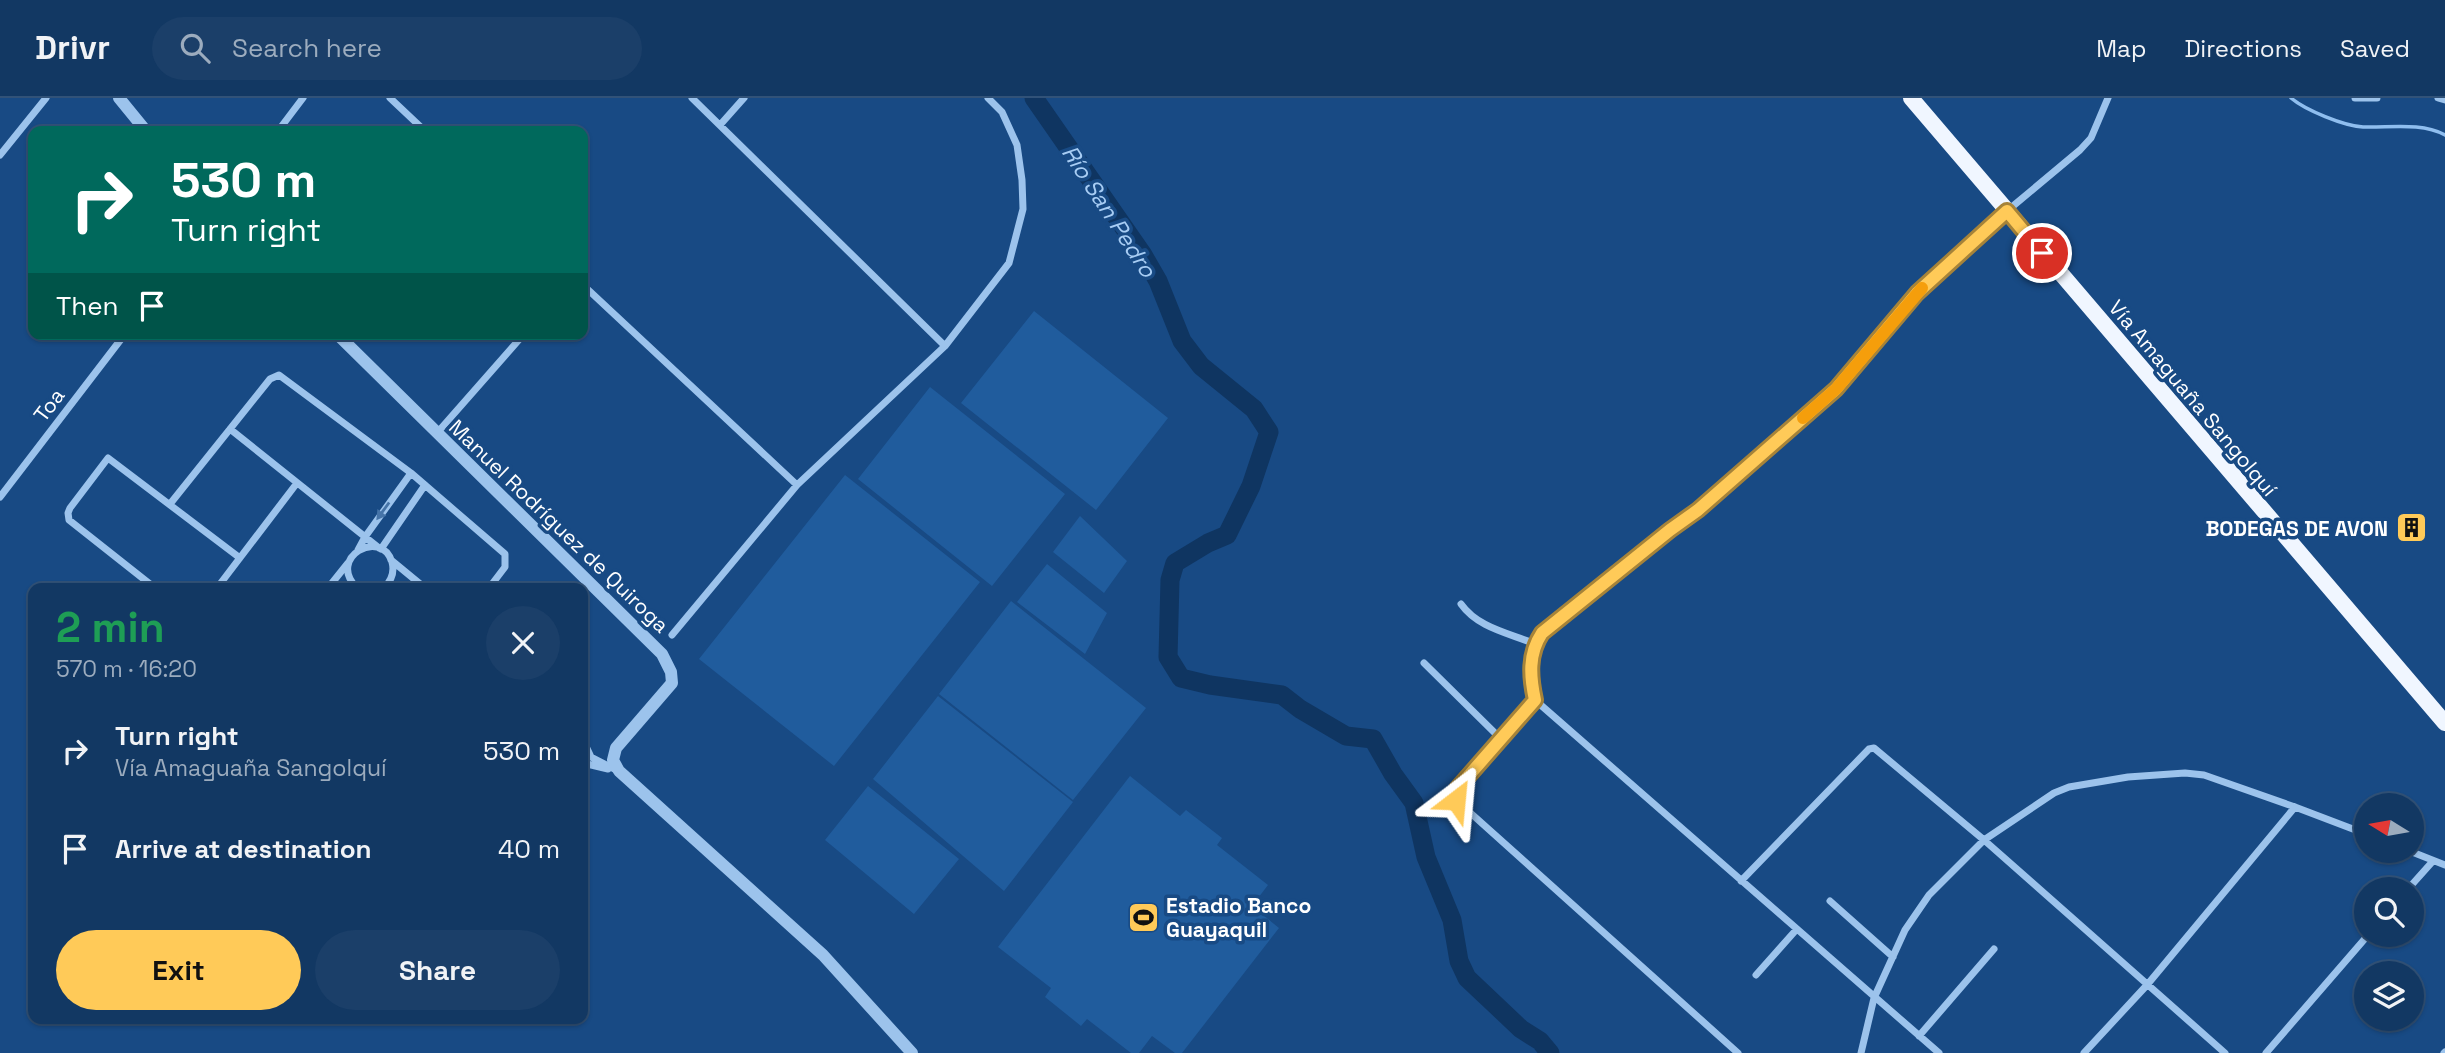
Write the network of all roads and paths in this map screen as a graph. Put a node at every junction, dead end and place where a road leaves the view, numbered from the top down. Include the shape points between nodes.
1 (47, 98) edge
2 (119, 98) edge
3 (303, 98) edge
4 (390, 98) edge
5 (692, 98) edge
6 (744, 98) edge
7 (988, 98) edge
8 (1911, 98) edge
9 (2108, 98) edge
10 (2355, 98) edge
11 (2377, 98) edge
12 (2438, 98) edge
13 (2445, 100) edge
14 (720, 125) junction
15 (142, 126) edge
16 (282, 126) edge
17 (420, 126) edge
18 (0, 155) edge
19 (2007, 211) junction
20 (588, 290) edge
21 (120, 340) edge
22 (343, 340) edge
23 (519, 340) edge
24 (945, 345) junction
25 (230, 429) junction
26 (437, 433) junction
27 (411, 473) junction
28 (297, 483) junction
29 (425, 485) junction
30 (797, 485) junction
31 (0, 497) edge
32 (170, 504) junction
33 (365, 537) junction
34 (380, 549) junction
35 (358, 550) junction
36 (240, 558) junction
37 (391, 560) junction
38 (348, 563) junction
39 (148, 583) edge
40 (220, 583) edge
41 (332, 583) edge
42 (351, 583) edge
43 (388, 583) edge
44 (419, 583) edge
45 (493, 583) edge
46 (1461, 604) dead end
47 (672, 635) dead end
48 (1535, 644) junction
49 (1424, 663) dead end
50 (1535, 700) junction
51 (2445, 723) edge
52 (1501, 739) junction
53 (588, 751) edge
54 (588, 764) edge
55 (619, 771) junction
56 (2295, 807) junction
57 (2354, 829) edge
58 (1984, 840) junction
59 (2424, 857) edge
60 (2433, 861) junction
61 (2445, 865) edge
62 (2419, 877) edge
63 (1741, 881) junction
64 (1830, 901) dead end
65 (1796, 930) junction
66 (2358, 947) edge
67 (1994, 949) dead end
68 (1893, 957) junction
69 (1756, 975) dead end
70 (2147, 985) junction
71 (1874, 998) junction
72 (1919, 1036) junction
73 (912, 1053) edge
74 (1738, 1053) edge
75 (1861, 1053) edge
76 (1939, 1053) edge
77 (2084, 1053) edge
78 (2225, 1053) edge
79 (2266, 1053) edge

1 - 18 street
2 - 15 street
3 - 16 street
4 - 17 street
5 - 14 street
6 - 14 street
7 - 24 street via 1002,112 1017,145 1024,209 1009,263
8 - 19 highway, Vía Amaguaña Sangolquí
9 - 19 street via 2091,138
10 - 11 street
12 - 13 street
14 - 24 street
19 - 48 street via 1917,293 1836,389 1703,506 1542,633
19 - 51 highway, Vía Amaguaña Sangolquí
20 - 30 street
21 - 31 street, Toa
22 - 26 street, Manuel Rodríguez de Quiroga
23 - 26 street
24 - 30 street
25 - 27 street via 270,379 279,375
25 - 28 street
25 - 32 street
26 - 55 street, Manuel Rodríguez de Quiroga via 662,654 672,683 616,748 613,760
27 - 29 street
27 -> 33 street
28 - 33 street
28 - 36 street
29 - 34 street
29 - 45 street via 505,554 505,567
30 - 47 street
32 - 36 street
32 - 39 street via 108,458 68,513 73,525
33 - 34 street
33 - 35 street
34 - 35 street
34 - 37 street
35 - 38 street
36 - 40 street
37 - 43 street via 393,573
37 - 44 street
38 - 41 street
38 - 42 street
46 - 48 street via 1484,625
48 - 50 street via 1531,681
49 - 52 street
50 - 52 street
50 - 63 street
52 - 74 street via 1457,789 1456,800
53 - 55 street via 591,757
54 - 55 street
55 - 73 street via 823,955
56 - 57 street
56 - 58 street via 2204,775 2128,777 2054,793
56 - 70 street
58 - 63 street via 1874,748
58 - 68 street via 1929,895
58 - 70 street
59 - 60 street
60 - 61 street
60 - 62 street
63 - 65 street
64 - 68 street
65 - 69 street
65 - 71 street
66 - 79 street
67 - 72 street
68 - 71 street
70 - 77 street
70 - 78 street
71 - 72 street
71 - 75 street
72 - 76 street

